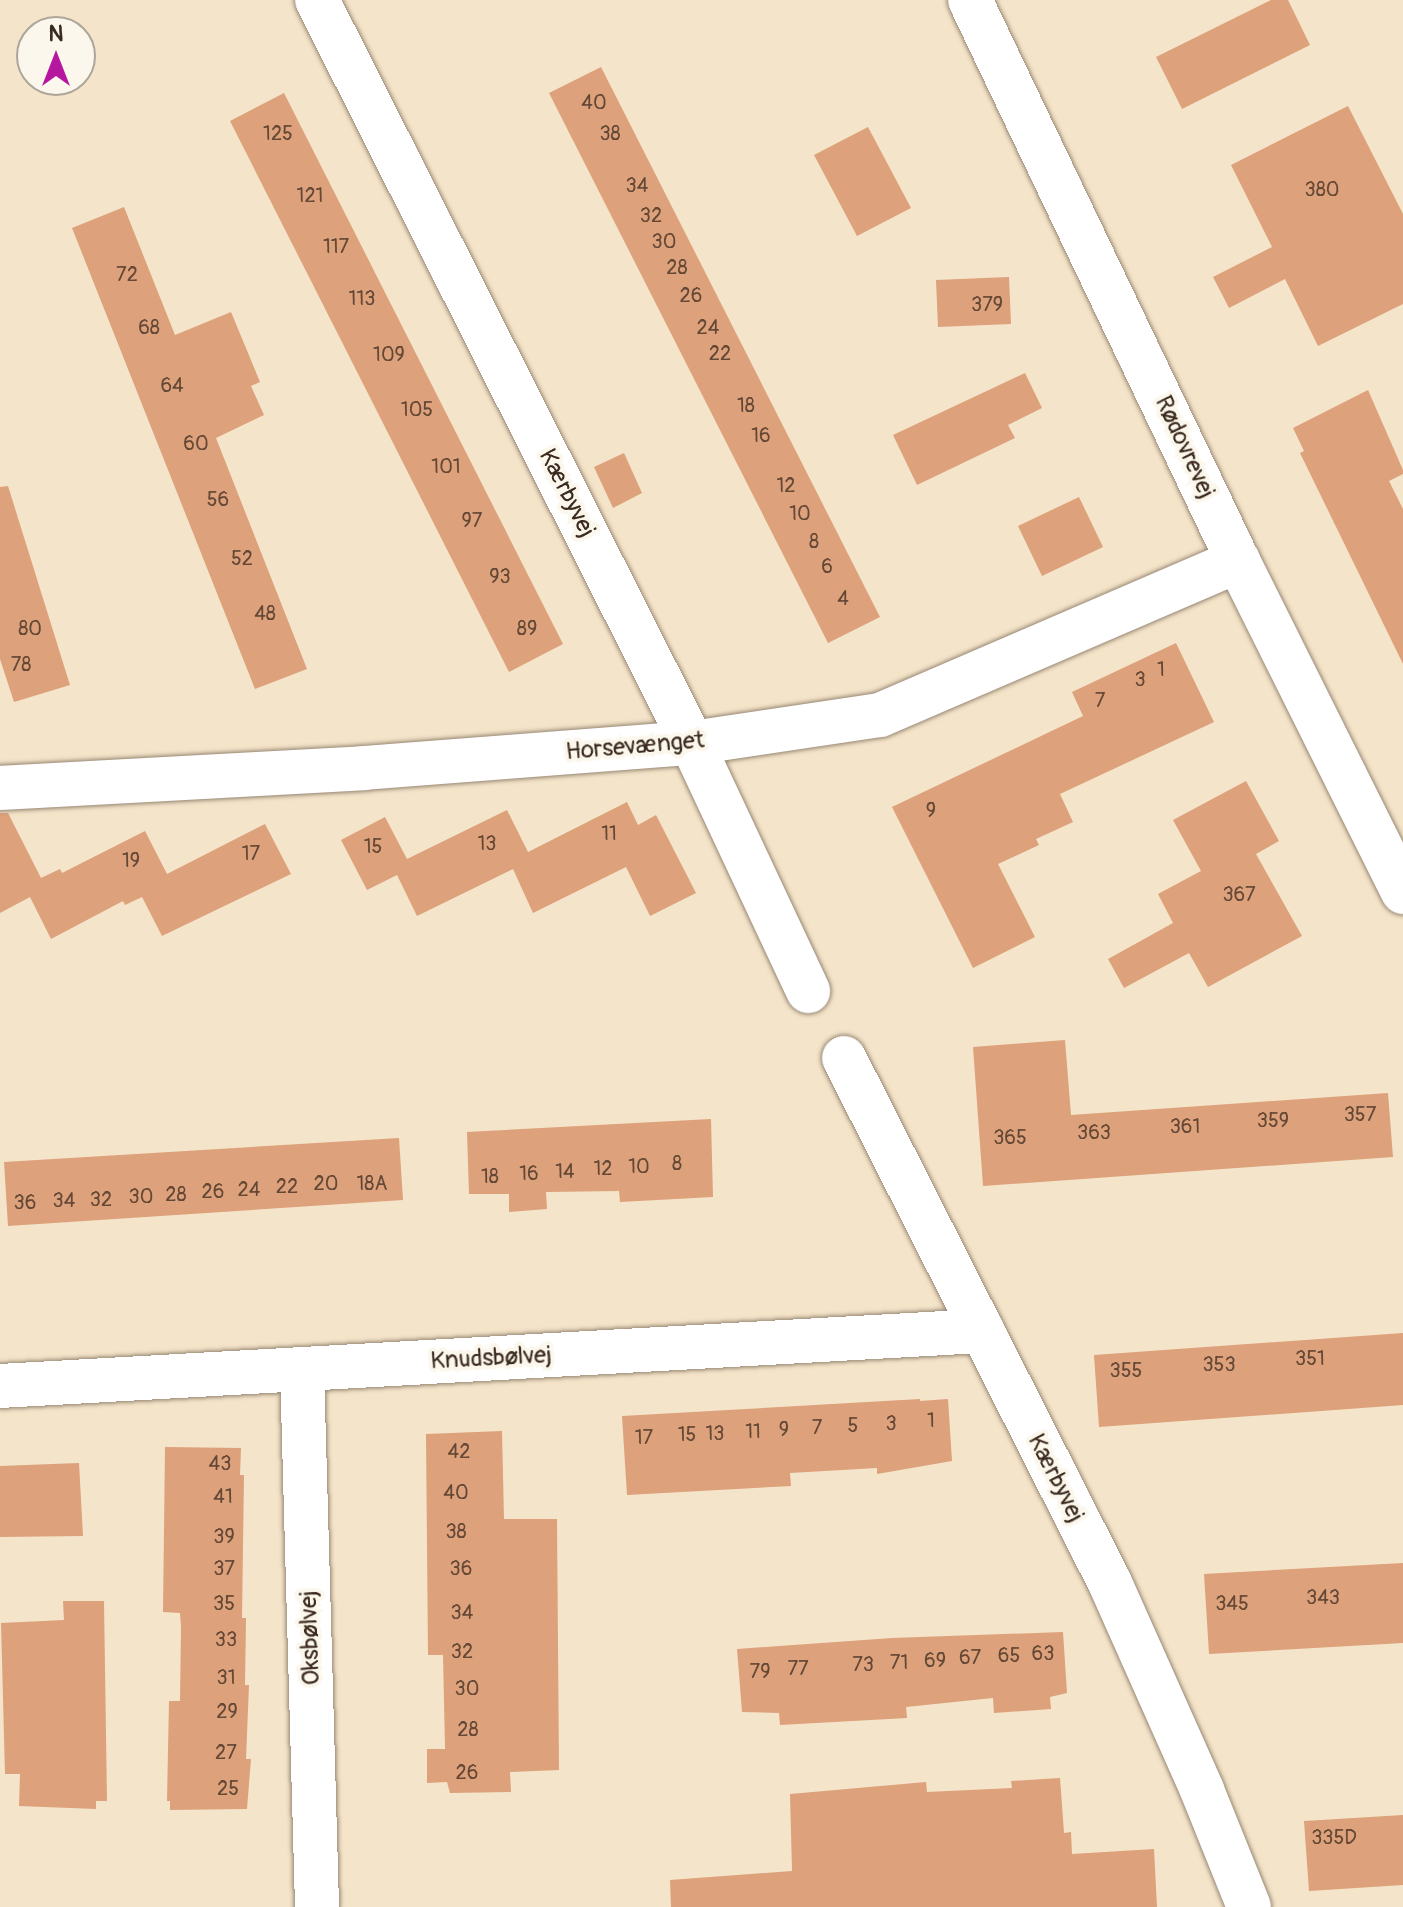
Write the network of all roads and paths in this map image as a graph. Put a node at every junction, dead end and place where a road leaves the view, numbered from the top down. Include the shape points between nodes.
1 (317, 0) edge
2 (970, 0) edge
3 (1238, 561) junction
4 (692, 743) junction
5 (0, 788) edge
6 (1403, 892) edge
7 (808, 991) dead end
8 (844, 1058) dead end
9 (982, 1331) junction
10 (302, 1369) junction
11 (0, 1386) edge
12 (317, 1907) edge
13 (1249, 1907) edge

1 - 4 street, Kærbyvej
2 - 3 street, Rødovrevej
3 - 4 street, Horsevænget via 880,715
3 - 6 street, Rødovrevej
4 - 5 street, Horsevænget
4 - 7 street, Kærbyvej
8 - 9 street, Kærbyvej
9 - 10 street, Knudsbølvej
9 - 13 street, Kærbyvej via 1110,1583
10 - 11 street, Knudsbølvej
10 - 12 street, Oksbølvej

